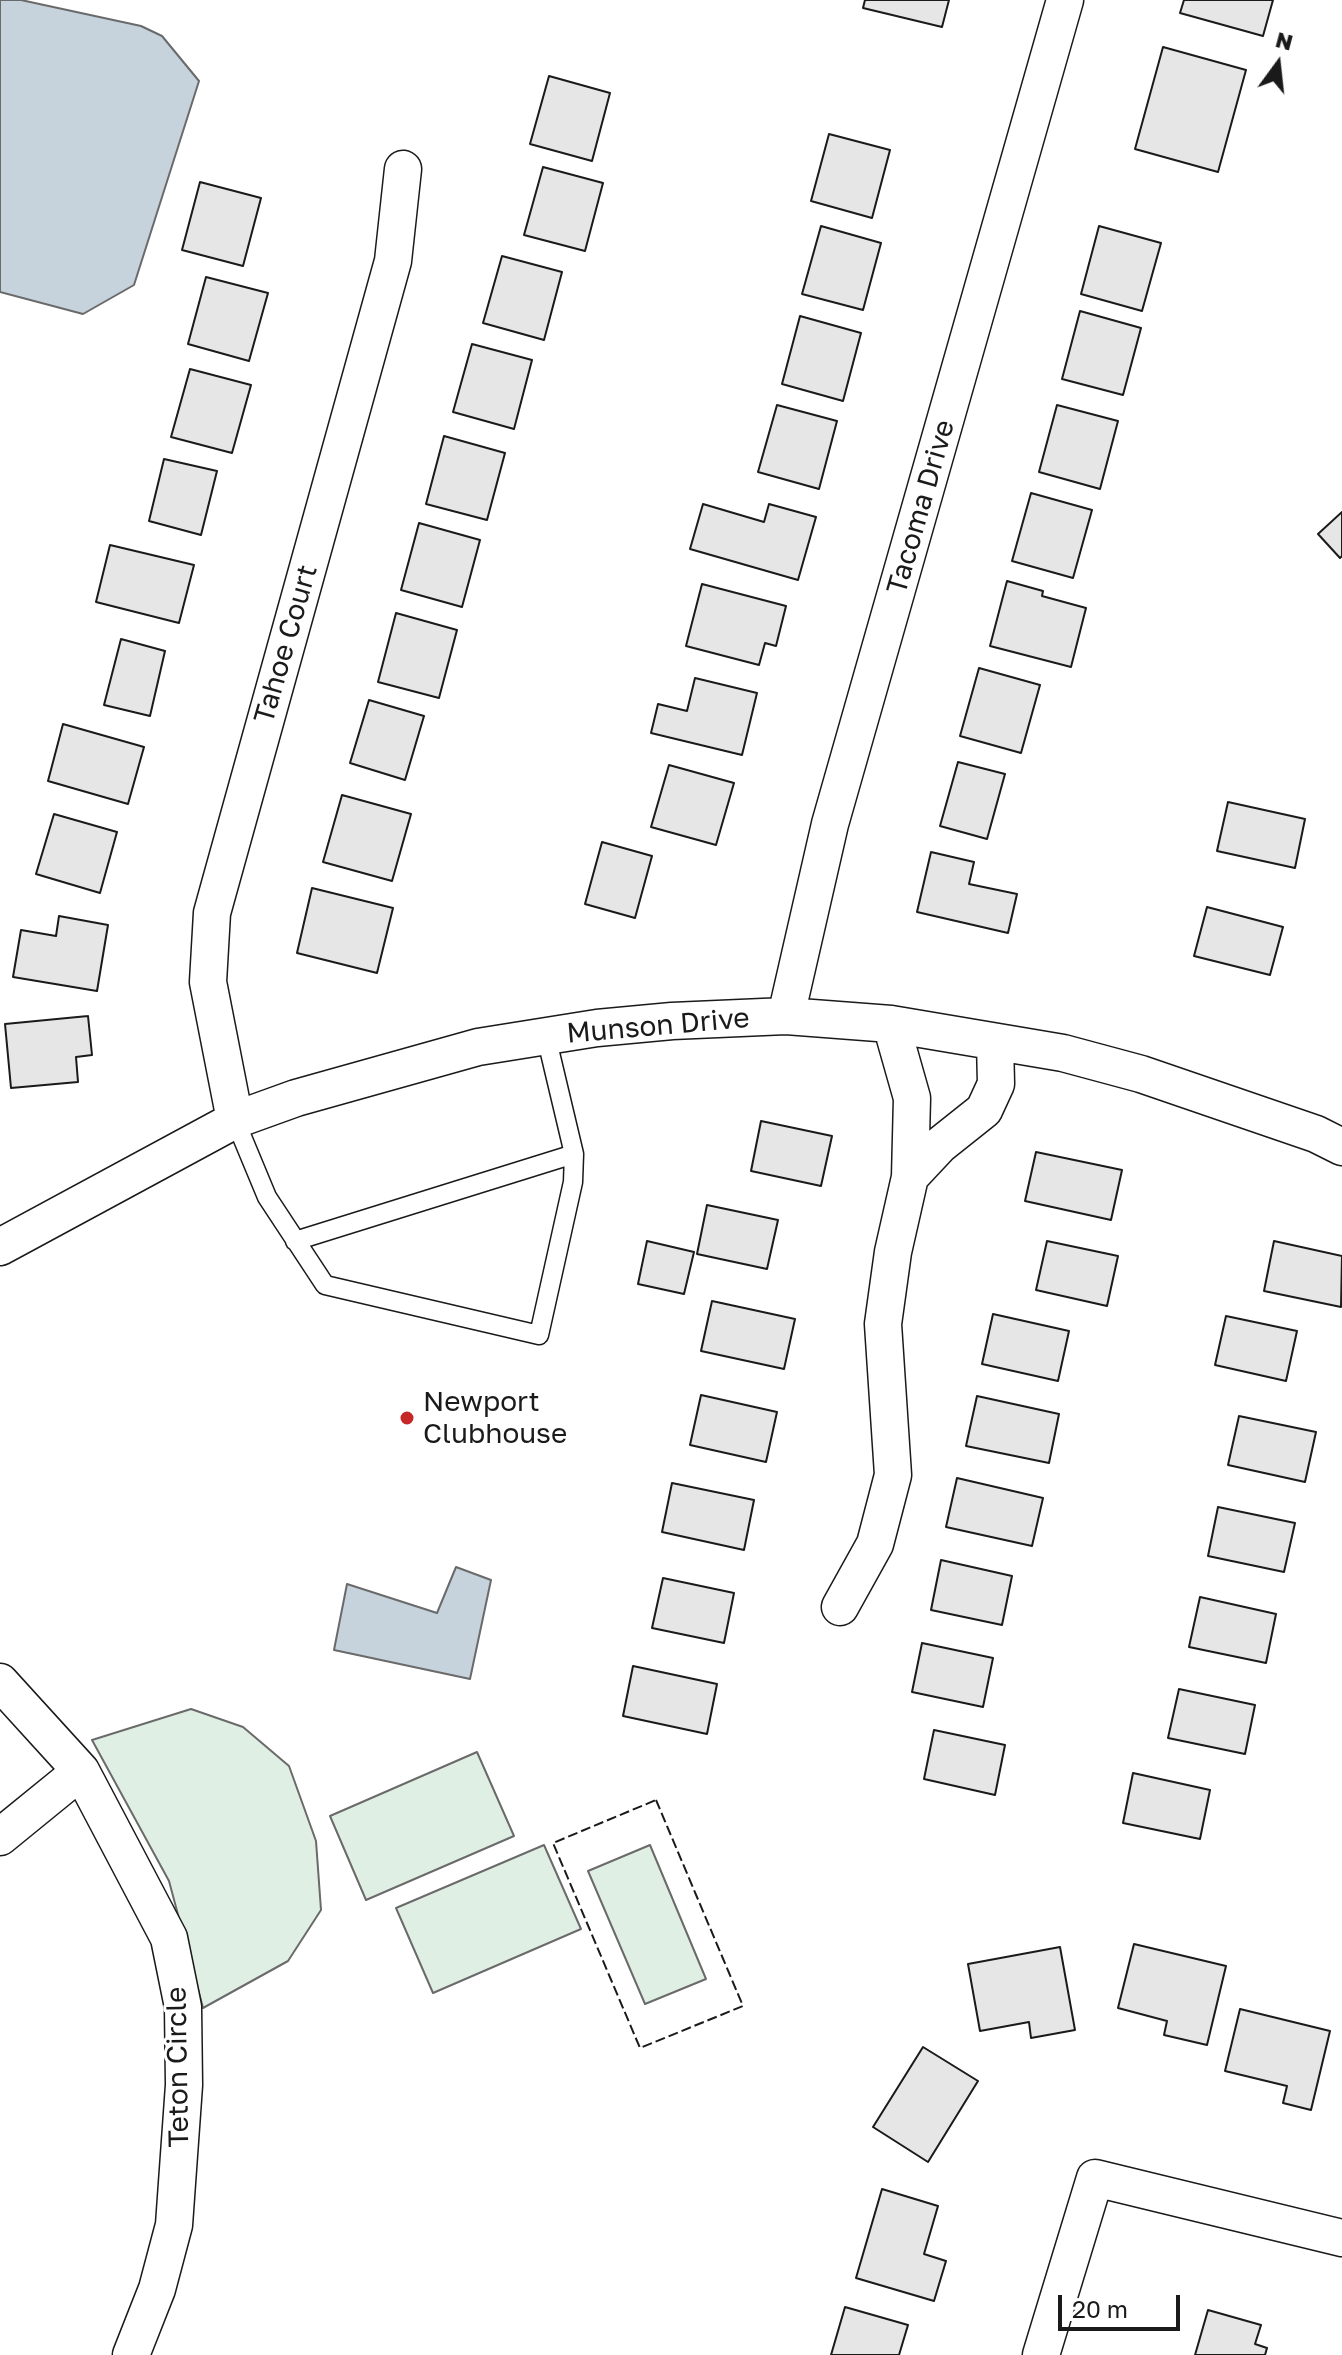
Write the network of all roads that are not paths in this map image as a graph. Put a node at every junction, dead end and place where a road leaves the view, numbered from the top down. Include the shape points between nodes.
1 (1065, 0) edge
2 (403, 169) dead end
3 (786, 1016) junction
4 (891, 1024) junction
5 (546, 1036) junction
6 (995, 1042) junction
7 (235, 1120) junction
8 (1342, 1147) edge
9 (574, 1154) junction
10 (910, 1177) junction
11 (295, 1241) junction
12 (0, 1247) edge
13 (840, 1607) dead end
14 (0, 1682) edge
15 (81, 1771) junction
16 (0, 1837) edge
17 (1342, 2238) edge
18 (131, 2355) edge
19 (1041, 2355) edge

1 - 3 street, Tacoma Drive via 830,824
2 - 7 street, Tahoe Court via 393,261 212,913 208,982
3 - 4 street, Munson Drive
3 - 5 street, Munson Drive via 672,1021
4 - 6 street, Munson Drive
4 - 10 street via 912,1098
5 - 7 street, Munson Drive via 412,1063
5 - 9 lane
6 - 8 street, Munson Drive via 1141,1074
6 - 10 street via 996,1084 984,1110
7 - 11 lane via 267,1197
7 - 12 street, Munson Drive
9 - 11 lane
9 - 11 lane via 573,1182 539,1335 325,1285
10 - 13 street via 883,1324 893,1475 875,1544
14 - 15 street, Teton Circle
15 - 16 street
15 - 18 street, Teton Circle via 169,1938 183,2007 184,2085 174,2225
17 - 19 street via 1095,2178

